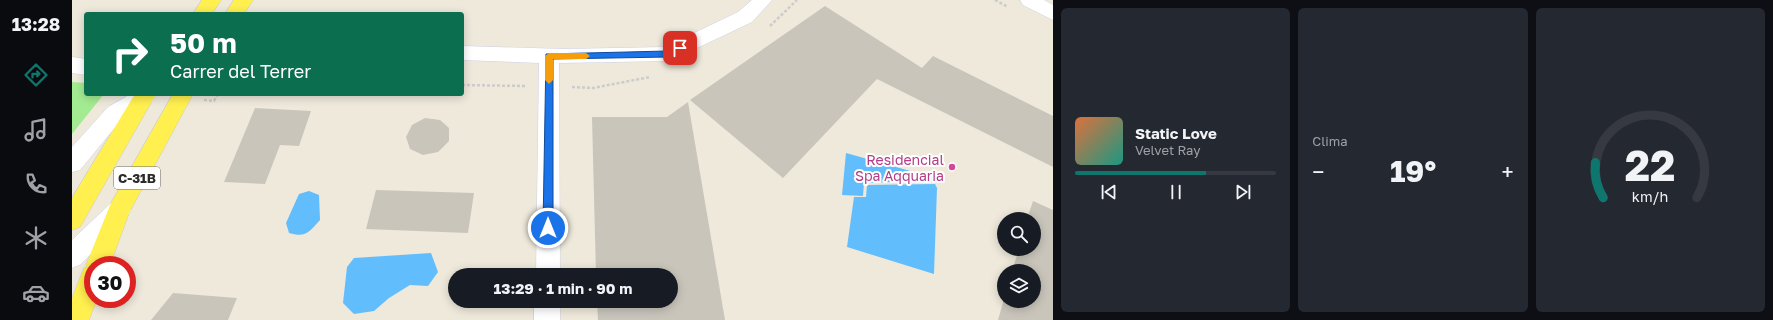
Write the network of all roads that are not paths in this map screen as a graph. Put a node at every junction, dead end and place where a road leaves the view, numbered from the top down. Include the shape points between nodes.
1 (212, 0) edge
2 (244, 0) edge
3 (763, 0) edge
4 (1029, 0) edge
5 (203, 12) edge
6 (235, 12) edge
7 (1053, 13) edge
8 (464, 53) edge
9 (549, 56) junction
10 (72, 65) edge
11 (84, 67) edge
12 (144, 96) edge
13 (145, 96) edge
14 (182, 96) edge
15 (72, 163) edge
16 (119, 210) junction
17 (72, 219) edge
18 (72, 256) edge
19 (101, 256) edge
20 (548, 268) edge
21 (84, 300) edge
22 (548, 308) edge
23 (76, 320) edge
24 (547, 320) edge

1 - 5 main road
2 - 6 main road
3 - 9 street via 745,17 668,54
4 - 7 street
8 - 9 street
9 - 20 street
10 - 11 street
12 - 15 street via 115,113
13 - 17 main road, C-31B
14 - 16 main road, C-31B
16 - 18 street
16 - 19 main road, C-31B
21 - 23 main road
22 - 24 street

